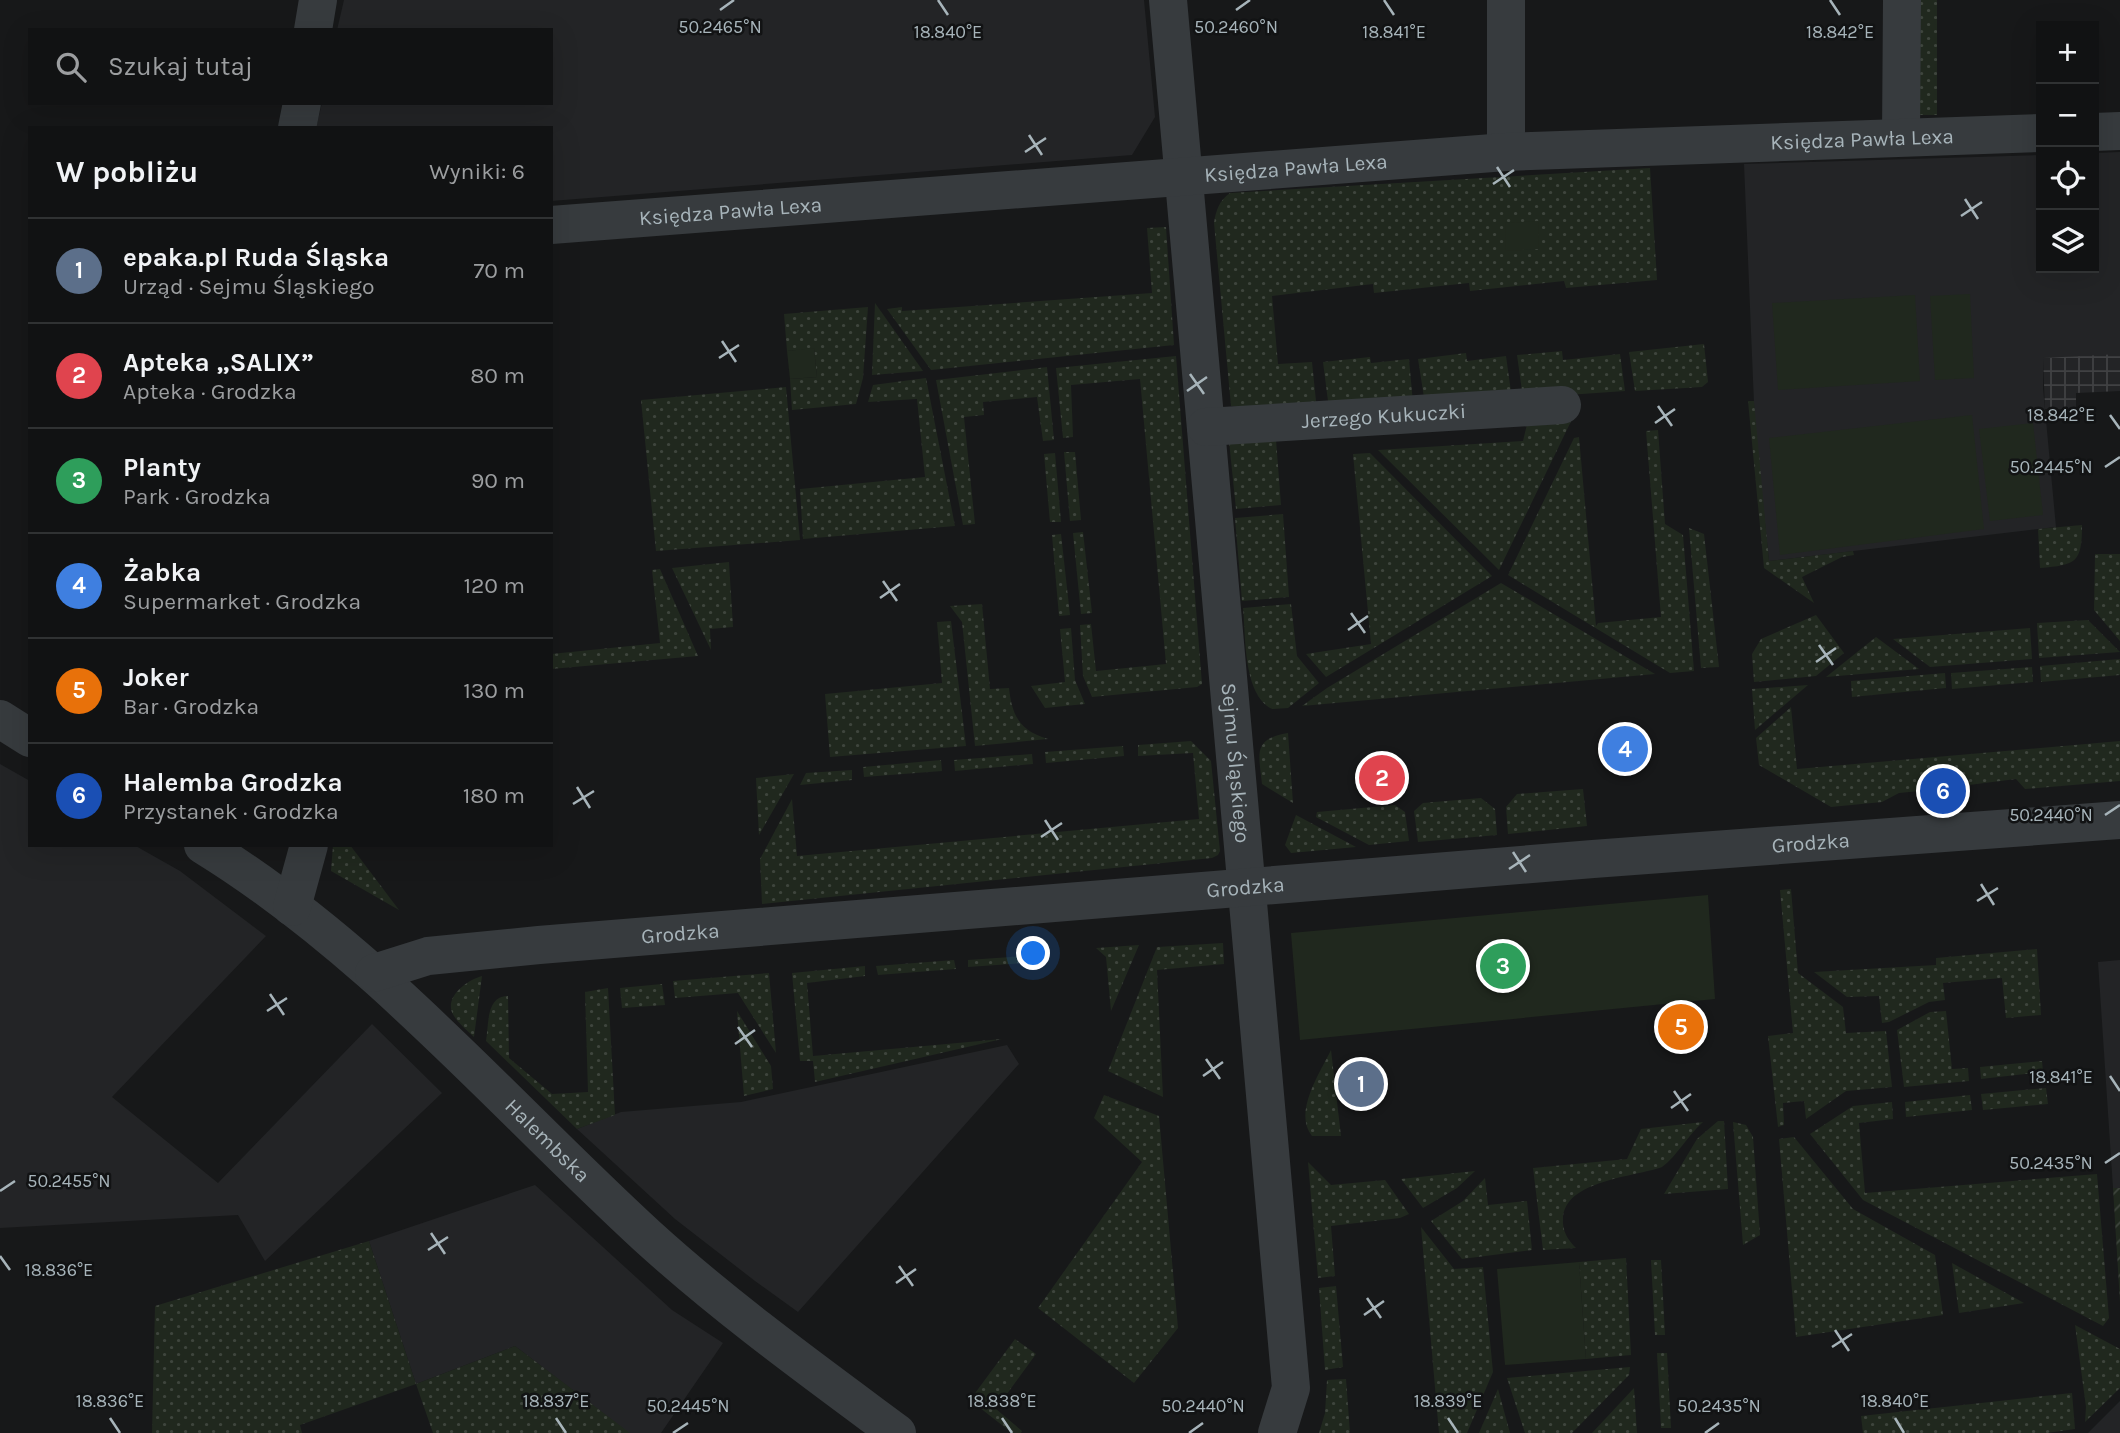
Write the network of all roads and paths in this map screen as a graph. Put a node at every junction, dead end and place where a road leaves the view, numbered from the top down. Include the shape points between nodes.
1 (318, 0) edge
2 (1168, 0) edge
3 (1506, 0) edge
4 (1902, 0) edge
5 (313, 28) edge
6 (302, 105) edge
7 (297, 126) edge
8 (2120, 131) edge
9 (2099, 132) edge
10 (2036, 133) edge
11 (1901, 137) junction
12 (1506, 152) junction
13 (1183, 176) junction
14 (553, 225) edge
15 (1562, 405) dead end
16 (1206, 427) junction
17 (0, 719) edge
18 (28, 737) edge
19 (2120, 820) edge
20 (206, 847) edge
21 (308, 847) edge
22 (1247, 886) junction
23 (292, 906) junction
24 (374, 973) junction
25 (897, 1433) edge
26 (1277, 1433) edge

1 - 5 street
2 - 13 street, Sejmu Śląskiego
3 - 12 street
4 - 11 street
6 - 7 street
8 - 9 street
10 - 11 street, Księdza Pawła Lexa
11 - 12 street, Księdza Pawła Lexa
12 - 13 street, Księdza Pawła Lexa
13 - 14 street, Księdza Pawła Lexa
13 - 16 street, Sejmu Śląskiego
15 - 16 street, Jerzego Kukuczki
16 - 22 street, Sejmu Śląskiego
17 - 18 street
19 - 22 street, Grodzka
20 - 23 street, Halembska
21 - 23 street
22 - 24 street, Grodzka via 428,956
22 - 26 street, Sejmu Śląskiego via 1291,1388
23 - 24 street, Halembska
24 - 25 street, Halembska via 649,1237

